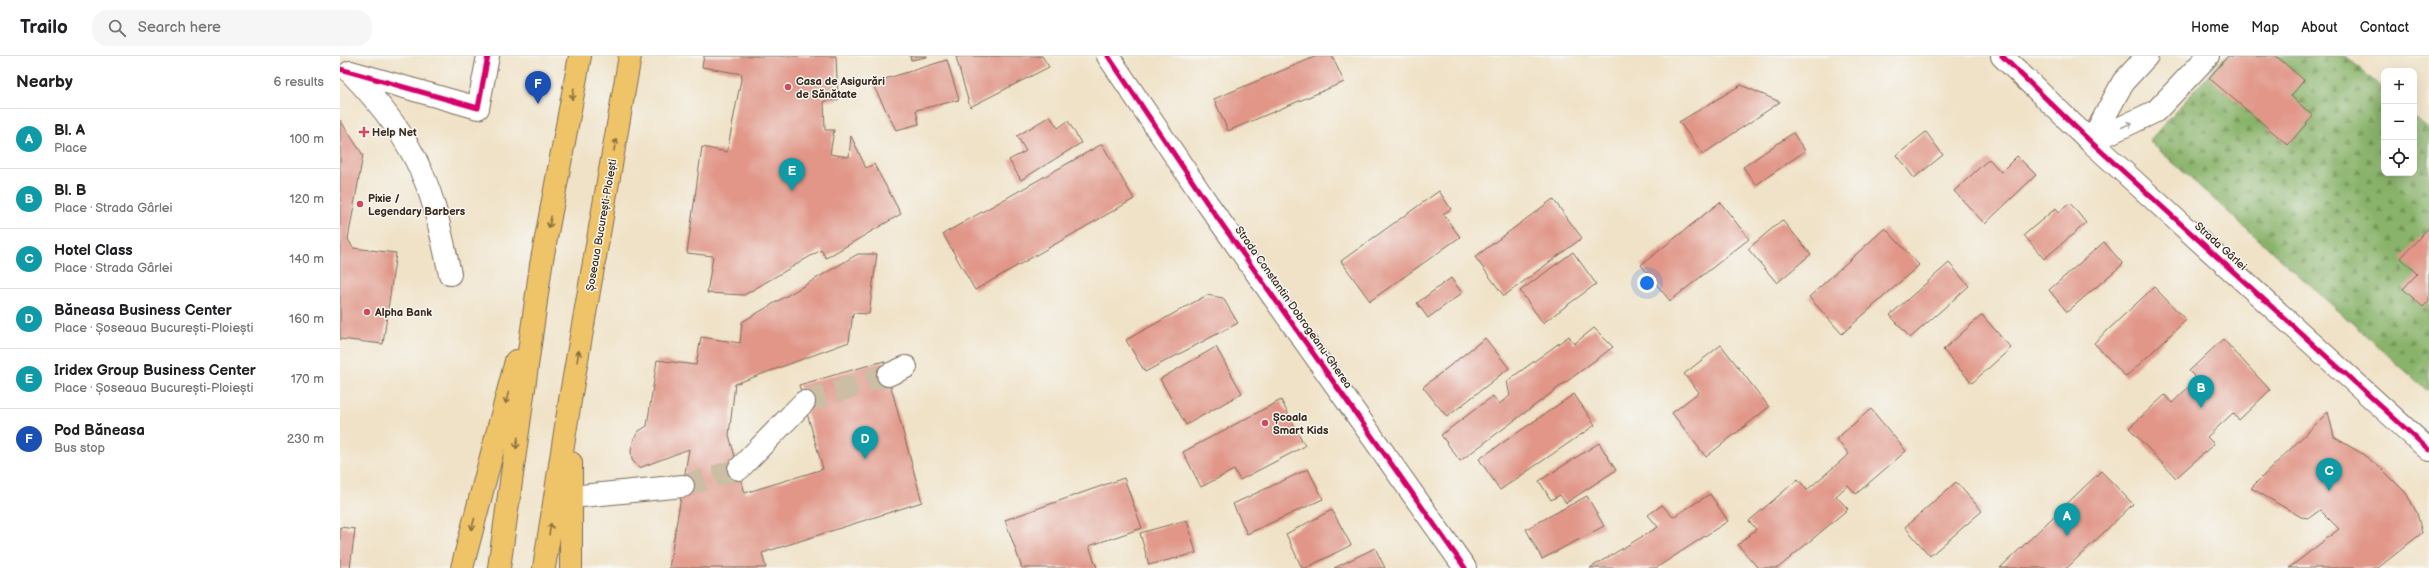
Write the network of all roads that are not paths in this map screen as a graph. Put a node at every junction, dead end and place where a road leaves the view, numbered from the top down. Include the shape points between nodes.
1 (488, 56) edge
2 (580, 56) edge
3 (630, 56) edge
4 (1108, 56) edge
5 (2002, 56) edge
6 (2147, 56) edge
7 (2208, 56) edge
8 (345, 70) edge
9 (2091, 142) junction
10 (541, 265) junction
11 (450, 274) dead end
12 (571, 394) junction
13 (804, 402) tunnel mouth
14 (2429, 450) edge
15 (739, 469) tunnel mouth
16 (683, 486) tunnel mouth
17 (571, 497) junction
18 (462, 568) edge
19 (499, 568) edge
20 (544, 568) edge
21 (571, 568) edge
22 (1465, 568) edge

1 - 8 street via 478,108
2 -> 10 main road
12 -> 3 main road, Șoseaua București-Ploiești
4 - 22 street, Strada Constantin Dobrogeanu-Gherea via 1207,203
5 - 9 street, Strada Gârlei
6 - 9 street via 2123,82
9 -> 7 street via 2156,112
8 - 11 street via 375,98 406,143 421,171 441,233
9 - 14 street, Strada Gârlei
10 -> 18 main road
10 -> 19 main road
12 - 17 main road, Șoseaua București-Ploiești
20 -> 12 main road, Șoseaua București-Ploiești
13 - 15 street
16 - 17 street
17 - 21 main road, Șoseaua București-Ploiești

